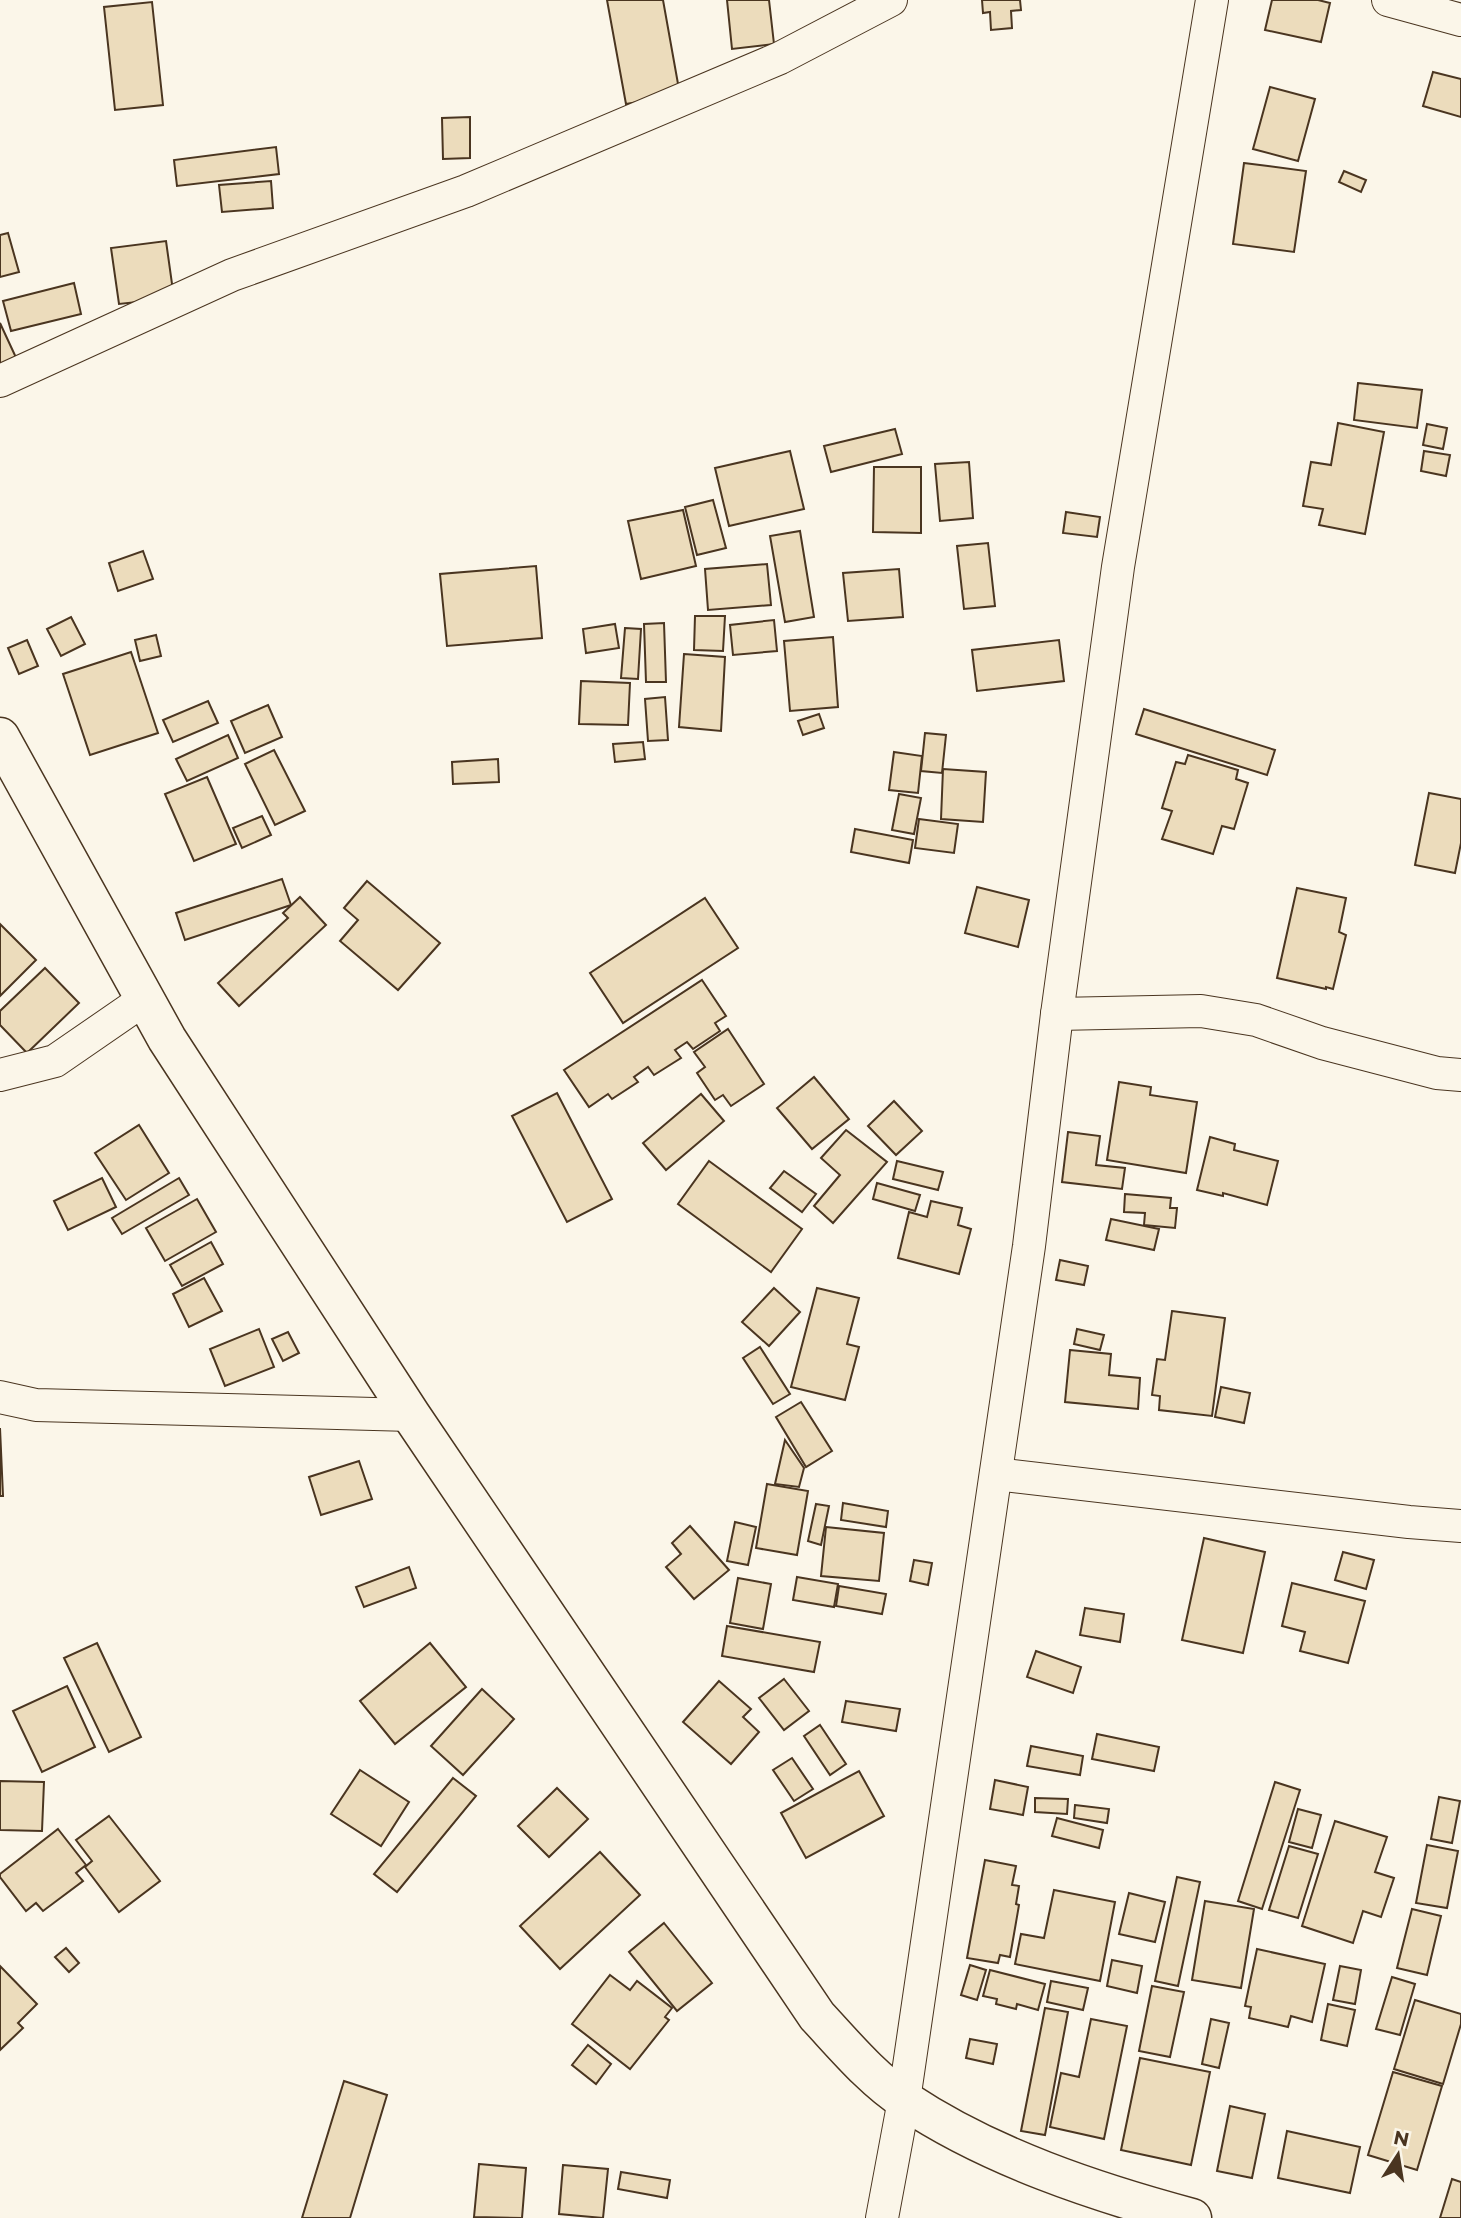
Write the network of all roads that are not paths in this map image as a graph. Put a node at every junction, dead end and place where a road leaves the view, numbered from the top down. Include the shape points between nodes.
1 (891, 0) edge
2 (1212, 0) edge
3 (1388, 0) edge
4 (1461, 20) edge
5 (0, 381) edge
6 (0, 737) edge
7 (145, 999) junction
8 (1057, 1014) junction
9 (0, 1075) edge
10 (1461, 1075) edge
11 (0, 1397) edge
12 (411, 1415) junction
13 (996, 1474) junction
14 (1461, 1526) edge
15 (904, 2100) junction
16 (882, 2218) edge
17 (1192, 2218) edge

1 - 5 street via 768,63 466,191 232,275
2 - 8 street via 1118,567
3 - 4 street
6 - 7 street
7 - 9 street via 55,1061
7 - 12 street via 167,1040
8 - 10 street via 1201,1011 1256,1020 1322,1043
8 - 13 street
11 - 12 street via 36,1405
12 - 15 street via 817,2016
13 - 14 street
13 - 15 street
15 - 16 street
15 - 17 street via 996,2152

